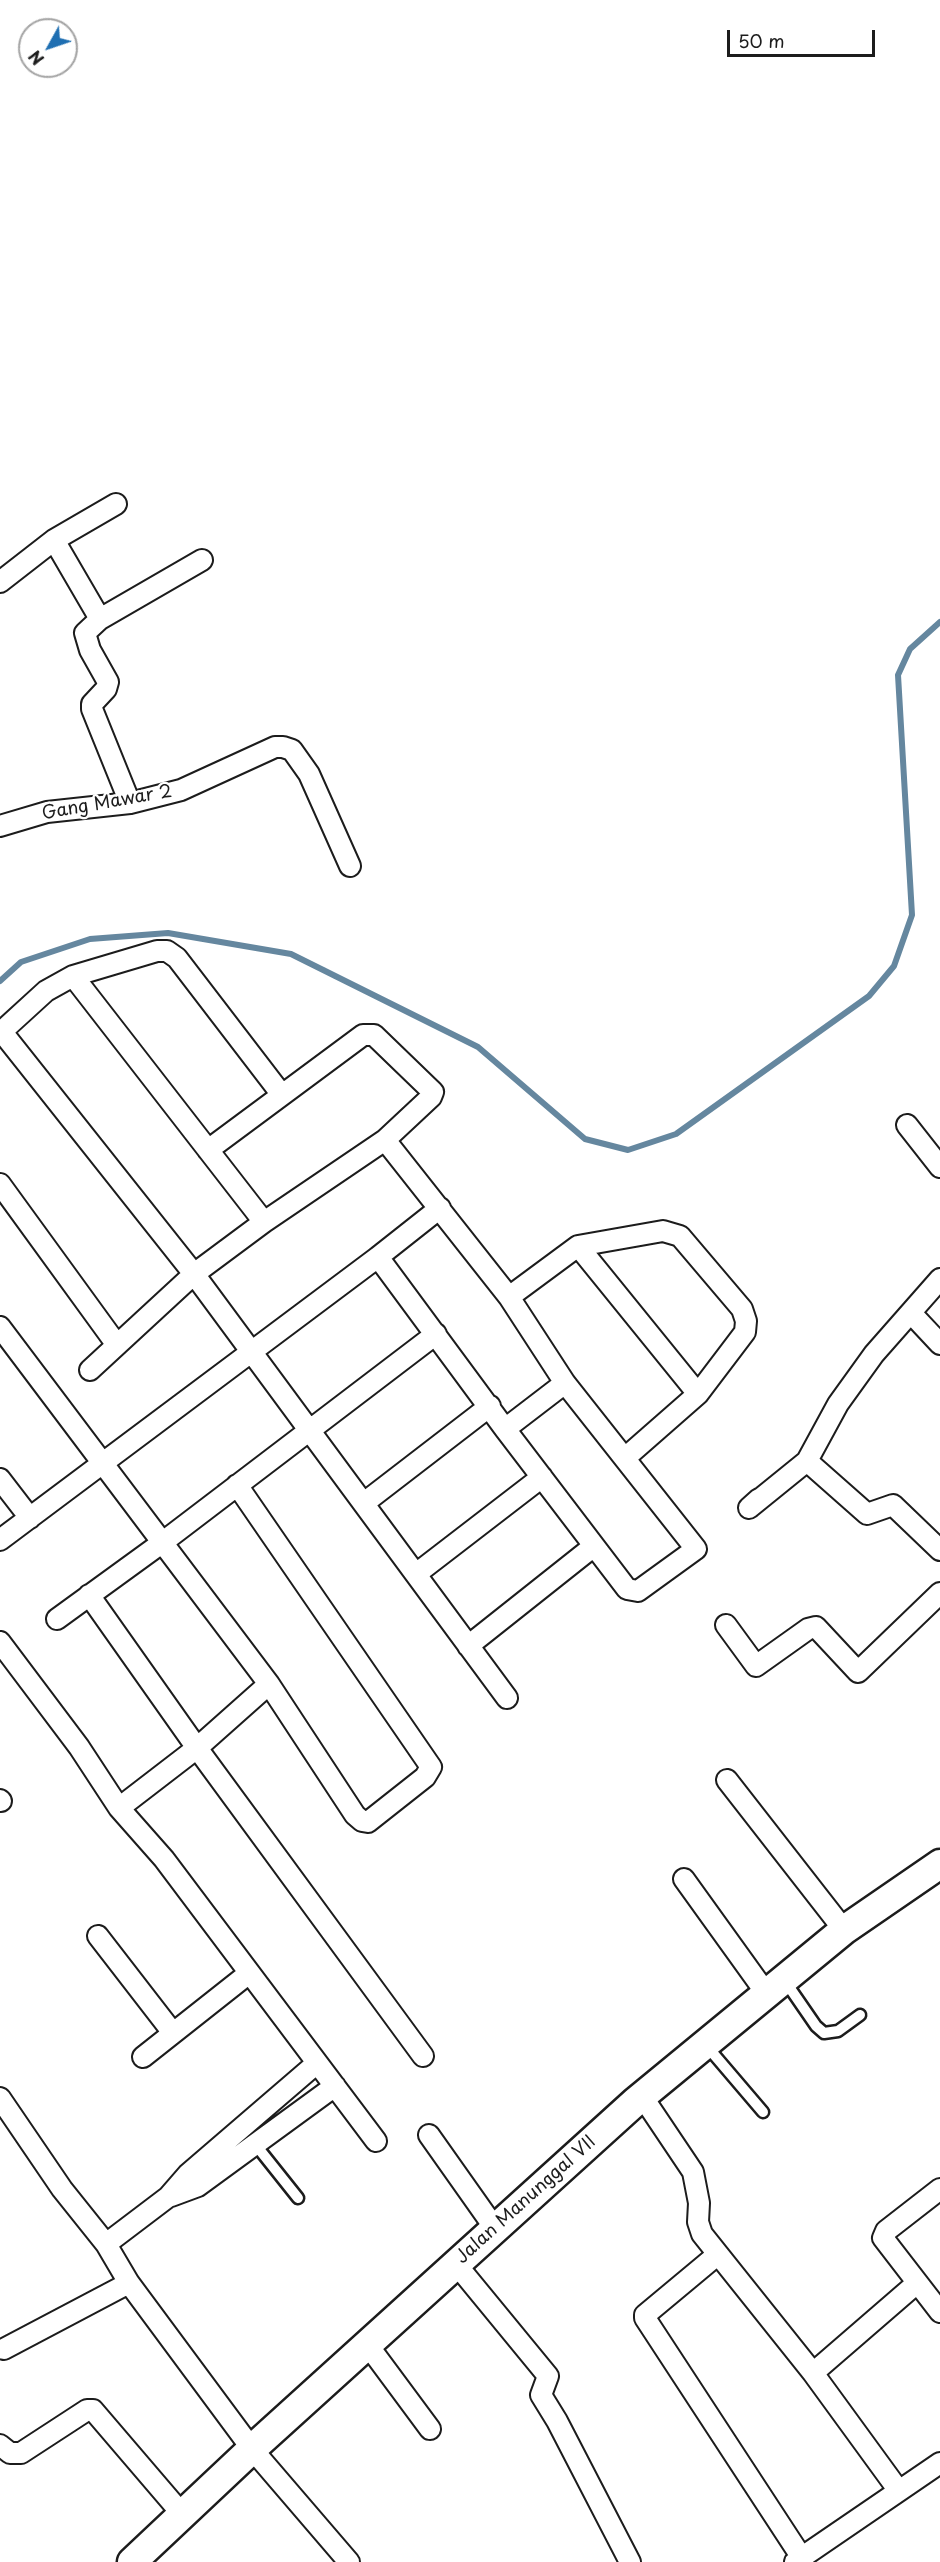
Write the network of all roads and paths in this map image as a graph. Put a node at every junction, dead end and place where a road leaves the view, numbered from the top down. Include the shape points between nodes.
1 (116, 504) dead end
2 (54, 540) junction
3 (202, 560) dead end
4 (0, 582) edge
5 (100, 619) junction
6 (130, 803) junction
7 (0, 826) edge
8 (350, 866) dead end
9 (73, 976) junction
10 (1, 1033) edge
11 (282, 1095) junction
12 (907, 1125) dead end
13 (385, 1140) junction
14 (208, 1150) junction
15 (940, 1167) edge
16 (0, 1184) edge
17 (440, 1208) junction
18 (264, 1222) junction
19 (578, 1246) junction
20 (378, 1257) junction
21 (194, 1274) junction
22 (940, 1279) edge
23 (509, 1297) junction
24 (910, 1313) junction
25 (0, 1327) edge
26 (436, 1334) junction
27 (940, 1344) edge
28 (117, 1345) junction
29 (251, 1351) junction
30 (90, 1370) dead end
31 (565, 1383) junction
32 (698, 1394) junction
33 (490, 1406) junction
34 (505, 1429) junction
35 (310, 1430) junction
36 (625, 1458) junction
37 (807, 1461) junction
38 (104, 1463) junction
39 (542, 1477) junction
40 (0, 1479) edge
41 (237, 1485) junction
42 (759, 1499) dead end
43 (364, 1503) junction
44 (30, 1518) junction
45 (0, 1540) edge
46 (163, 1542) junction
47 (594, 1546) junction
48 (940, 1550) edge
49 (416, 1574) junction
50 (940, 1593) edge
51 (89, 1595) junction
52 (57, 1619) dead end
53 (726, 1625) dead end
54 (0, 1642) edge
55 (468, 1646) junction
56 (269, 1684) junction
57 (507, 1698) dead end
58 (197, 1748) junction
59 (727, 1780) dead end
60 (119, 1808) junction
61 (940, 1864) edge
62 (684, 1879) dead end
63 (844, 1930) junction
64 (98, 1936) dead end
65 (248, 1974) junction
66 (775, 1986) junction
67 (860, 2015) dead end
68 (173, 2033) junction
69 (705, 2044) junction
70 (423, 2056) dead end
71 (143, 2057) dead end
72 (317, 2063) junction
73 (335, 2086) junction
74 (642, 2096) junction
75 (0, 2098) edge
76 (763, 2112) dead end
77 (429, 2135) dead end
78 (376, 2141) dead end
79 (255, 2144) junction
80 (938, 2196) edge
81 (168, 2197) junction
82 (298, 2198) dead end
83 (494, 2228) junction
84 (106, 2244) junction
85 (717, 2255) junction
86 (456, 2264) junction
87 (129, 2283) junction
88 (917, 2283) junction
89 (940, 2312) edge
90 (367, 2344) junction
91 (4, 2349) dead end
92 (813, 2373) junction
93 (430, 2429) dead end
94 (0, 2445) edge
95 (252, 2449) junction
96 (940, 2463) edge
97 (898, 2491) junction
98 (182, 2514) junction
99 (140, 2559) edge
100 (799, 2560) edge
101 (349, 2562) edge
102 (630, 2562) edge

1 - 2 street
2 - 4 street
2 - 5 street
3 - 5 street
5 - 6 street via 85,633 108,682 92,709
6 - 7 street, Gang Mawar 2 via 47,812
6 - 8 street, Gang Mawar 2 via 181,790 275,747 283,747 292,750 309,774
9 - 10 street via 46,991
9 - 11 street via 157,951 172,954
9 - 14 street
10 - 21 street
11 - 13 street via 359,1036 371,1034 434,1093
11 - 14 street
12 - 15 street
13 - 17 street
13 - 18 street
14 - 18 street
16 - 28 street
17 - 20 street
17 - 23 street
18 - 21 street
19 - 23 street
19 - 32 street
19 - 32 street via 663,1230 676,1233 742,1309 745,1332
20 - 26 street
20 - 29 street
21 - 28 street
21 - 29 street
22 - 24 street
23 - 31 street
24 - 27 street
24 - 37 street via 838,1404
25 - 38 street
26 - 33 street
26 - 35 street
28 - 30 street
29 - 35 street
29 - 38 street
31 - 34 street
31 - 36 street
32 - 36 street
33 - 34 street
33 - 43 street
34 - 39 street
35 - 41 street
35 - 43 street
36 - 47 street via 696,1549 632,1592
37 - 42 street via 749,1508
37 - 48 street via 867,1514 893,1505
38 - 44 street
38 - 46 street
39 - 47 street
39 - 49 street
40 - 44 street
41 - 46 street
41 - 56 street via 431,1767 374,1818 362,1821
43 - 49 street
44 - 45 street
46 - 51 street
46 - 56 street
47 - 55 street
49 - 55 street
50 - 53 street via 858,1672 816,1627 756,1666
51 - 52 street
51 - 58 street
54 - 60 street via 79,1747
55 - 57 street
56 - 58 street
58 - 60 street
58 - 70 street
59 - 63 street
60 - 65 street via 164,1859
61 - 63 street, Jalan Manunggal VII
62 - 66 street
63 - 66 street, Jalan Manunggal VII
64 - 68 street
65 - 68 street
65 - 72 street
66 - 67 lane via 824,2033 838,2031
66 - 69 street, Jalan Manunggal VII
68 - 71 street
69 - 74 street, Jalan Manunggal VII
69 - 76 lane
72 - 73 street
72 - 81 street via 188,2174
73 - 78 street
73 - 79 street
74 - 83 street, Jalan Manunggal VII
74 - 85 street via 693,2172 698,2222
75 - 84 street via 62,2190
77 - 83 street
79 - 81 street via 198,2186
79 - 82 lane
80 - 88 street via 883,2235
81 - 84 street
83 - 86 street, Jalan Manunggal VII
84 - 87 street
85 - 92 street
85 - 100 street via 645,2318
86 - 90 street, Jalan Manunggal VII
86 - 102 street via 548,2376 541,2395
87 - 91 street
87 - 95 street
88 - 89 street
88 - 92 street
90 - 93 street
90 - 95 street, Jalan Manunggal VII
92 - 97 street
94 - 98 street via 21,2453 87,2410 93,2410
95 - 98 street, Jalan Manunggal VII
95 - 101 street
96 - 97 street
97 - 100 street
98 - 99 street, Jalan Manunggal VII

